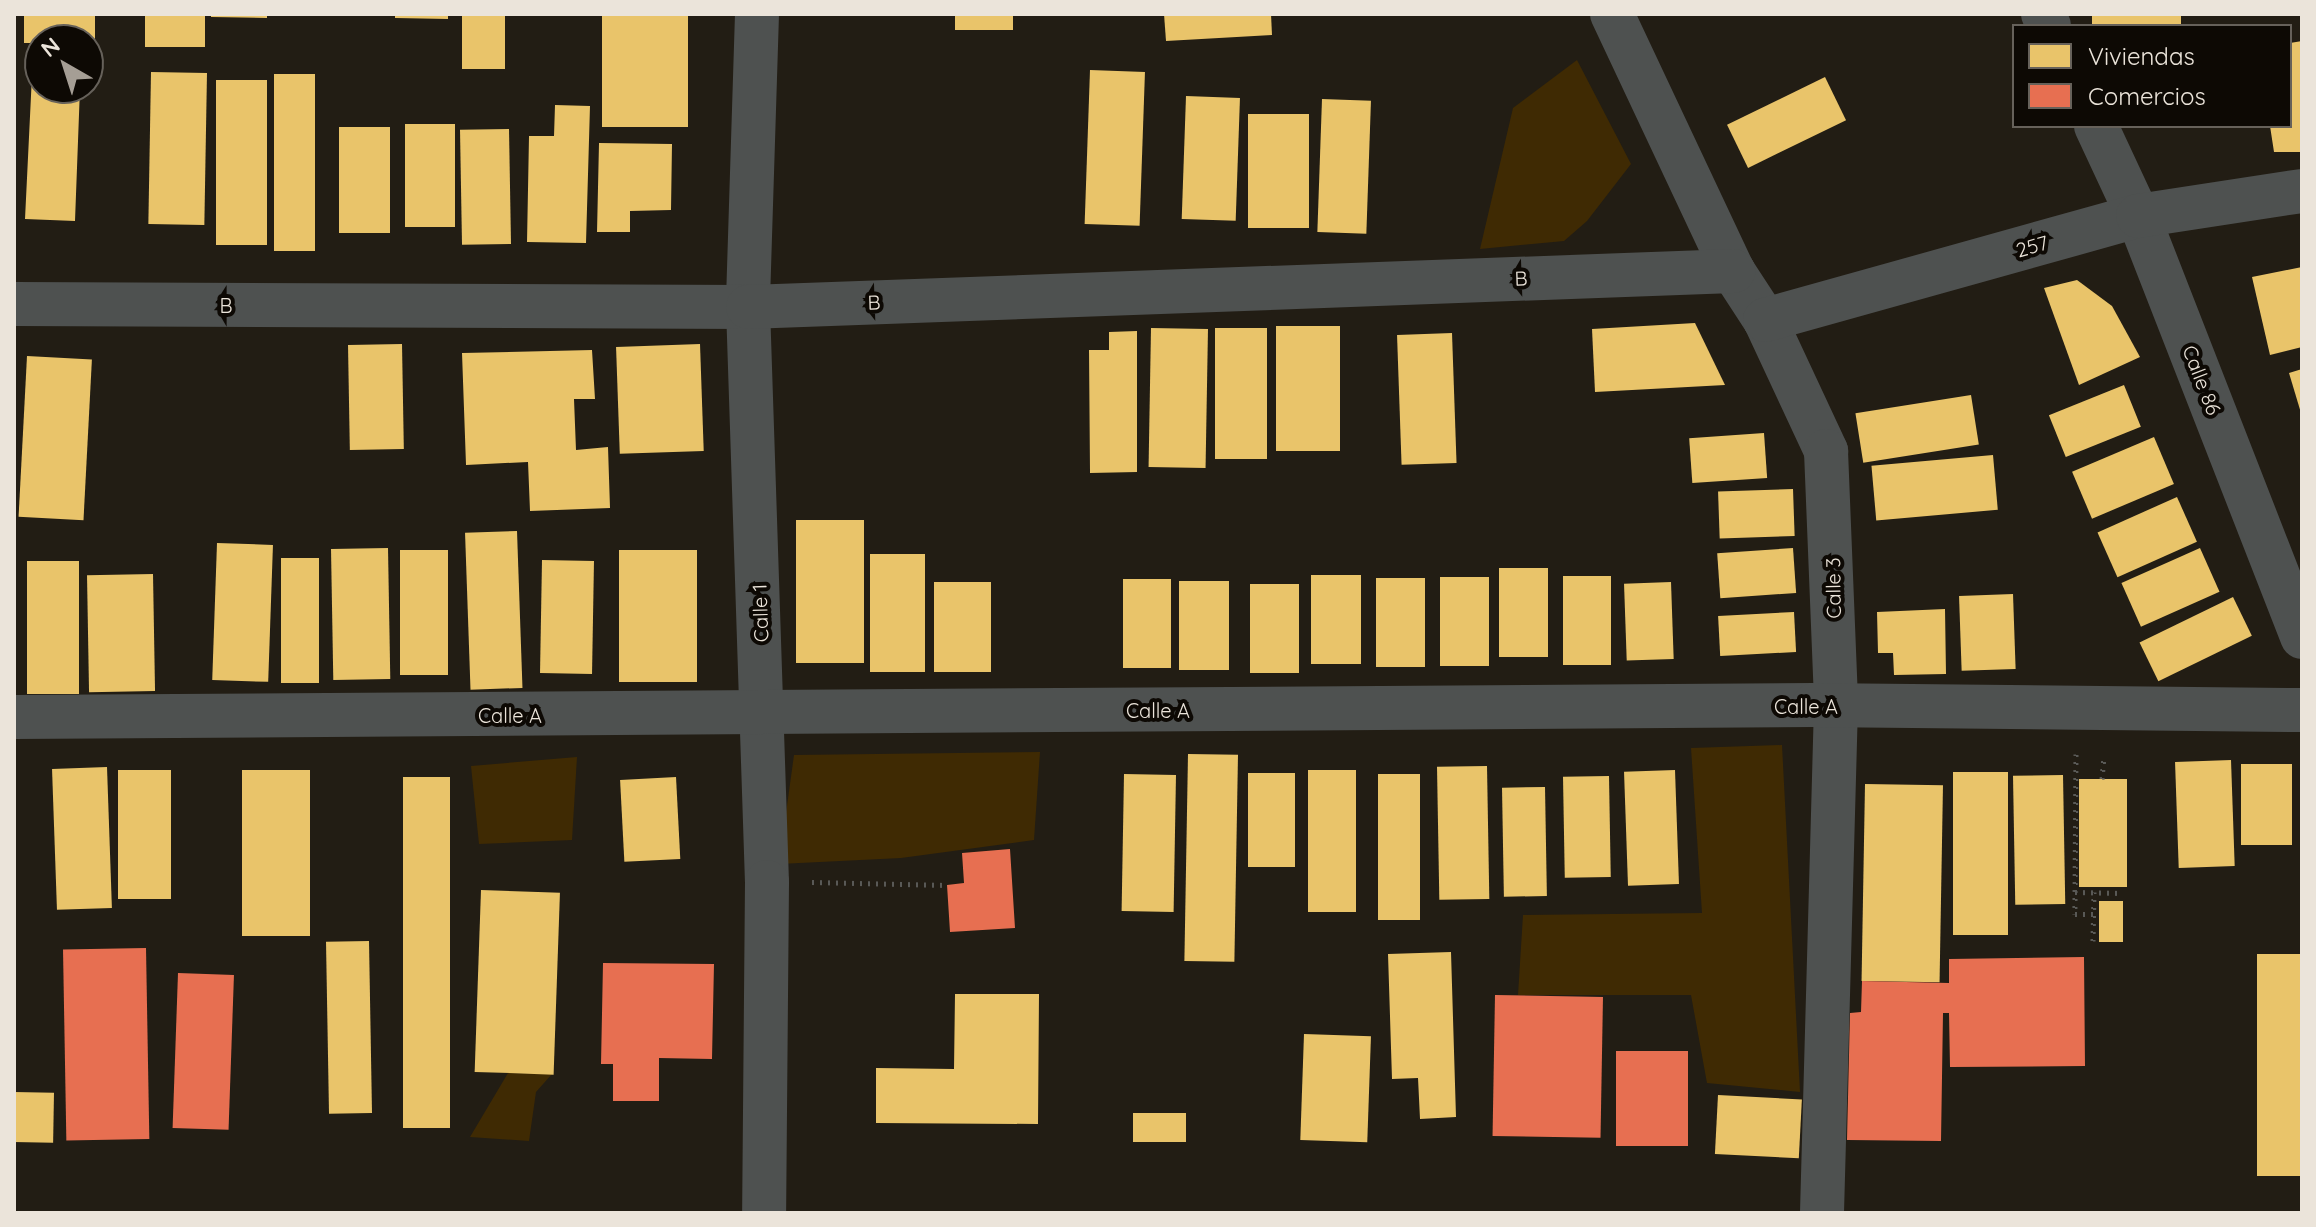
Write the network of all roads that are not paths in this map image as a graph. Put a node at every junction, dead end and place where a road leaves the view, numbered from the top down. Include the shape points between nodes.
1 (757, 14) edge
2 (1612, 14) edge
3 (2097, 128) edge
4 (2302, 191) edge
5 (2138, 216) junction
6 (1733, 271) junction
7 (14, 304) edge
8 (748, 307) junction
9 (1765, 320) junction
10 (2302, 637) edge
11 (1836, 705) junction
12 (2302, 710) edge
13 (763, 713) junction
14 (14, 717) edge
15 (764, 1213) edge
16 (1822, 1213) edge

1 - 8 street, Calle 1
2 - 6 street, Calle 3
3 - 5 street, Calle 86
4 - 5 street, 257
5 - 9 street, 257
5 - 10 street, Calle 86
6 - 8 street, B
6 - 9 street, Calle 3
7 - 8 street, B
8 - 13 street, Calle 1
9 - 11 street, Calle 3 via 1826,451
11 - 12 street, Calle A
11 - 13 street, Calle A
11 - 16 street, Calle 3
13 - 14 street, Calle A
13 - 15 street, Calle 1

